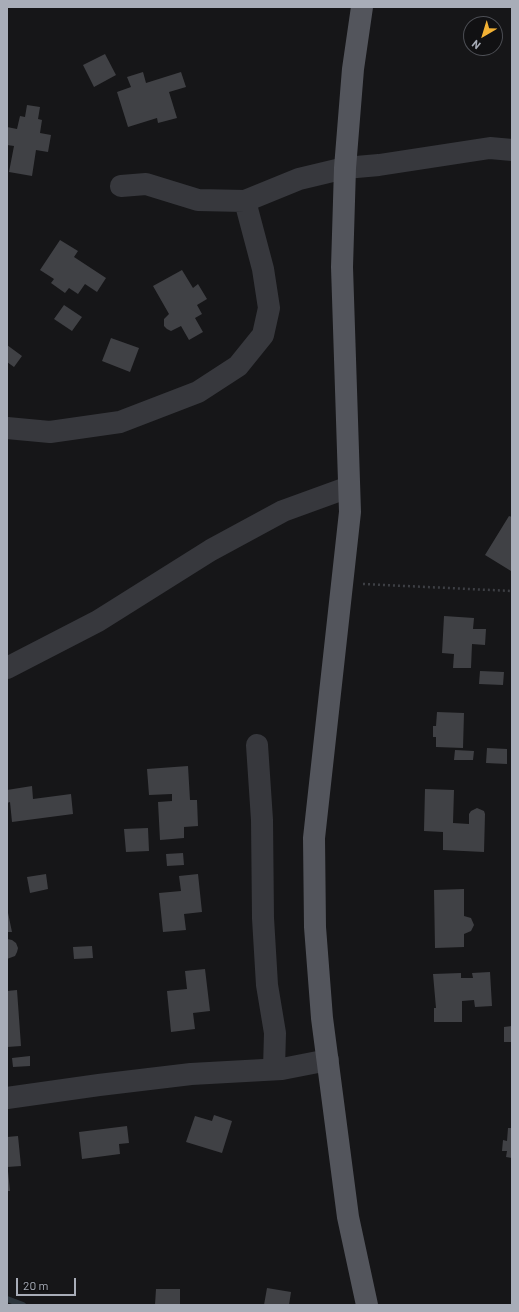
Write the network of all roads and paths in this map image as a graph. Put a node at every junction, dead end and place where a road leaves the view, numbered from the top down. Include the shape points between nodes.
1 (362, 7) edge
2 (512, 150) edge
3 (346, 168) junction
4 (121, 186) dead end
5 (245, 201) junction
6 (7, 428) edge
7 (349, 487) junction
8 (342, 583) junction
9 (512, 590) edge
10 (7, 668) edge
11 (257, 745) dead end
12 (328, 1060) junction
13 (274, 1068) junction
14 (7, 1098) edge
15 (367, 1305) edge

1 - 3 main road via 353,69
2 - 3 street via 490,148 378,166
3 - 5 street via 300,179
3 - 7 main road via 342,267
4 - 5 street via 146,184 198,200
5 - 6 street via 263,269 269,308 263,335 238,366 198,392 120,422 50,432
7 - 8 main road via 350,512
7 - 10 street via 283,511 211,550 98,621
8 - 9 path
8 - 12 main road via 314,838 316,927 322,1018
11 - 13 street via 262,820 263,918 267,985 275,1033
12 - 13 street via 282,1069
12 - 15 main road via 348,1216
13 - 14 street via 99,1084

